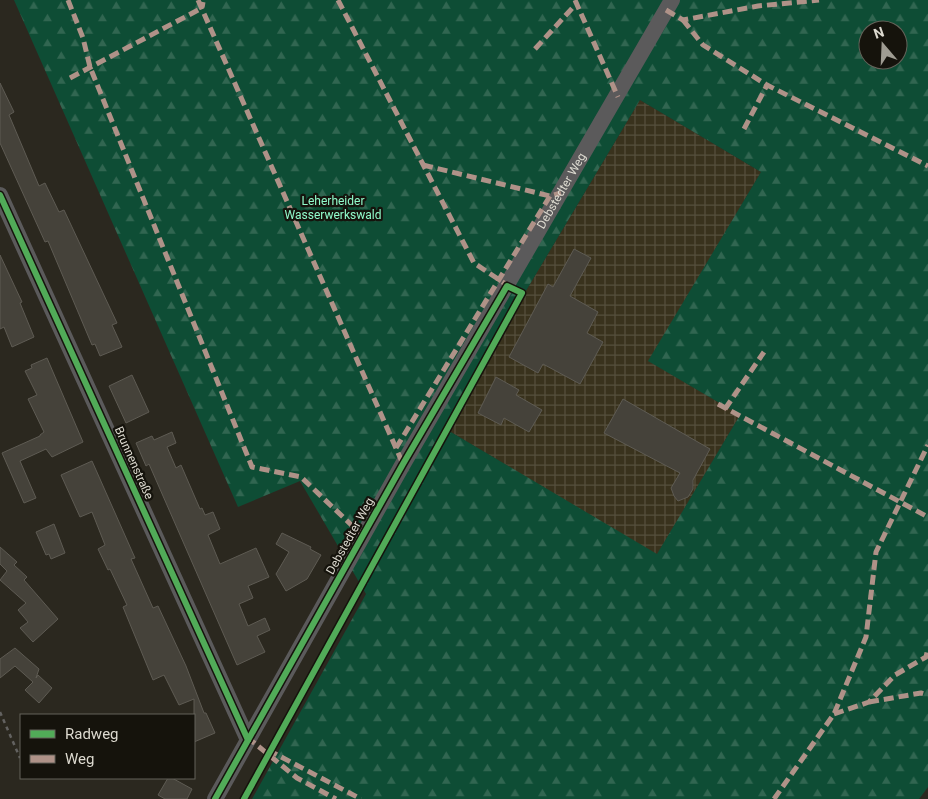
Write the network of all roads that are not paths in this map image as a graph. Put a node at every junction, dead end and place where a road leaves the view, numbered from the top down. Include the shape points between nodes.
1 (672, 0) edge
2 (0, 195) edge
3 (248, 740) junction
4 (215, 799) edge

1 - 3 street, Debstedter Weg via 403,464
2 - 3 street, Brunnenstraße
3 - 4 street, Debstedter Weg

